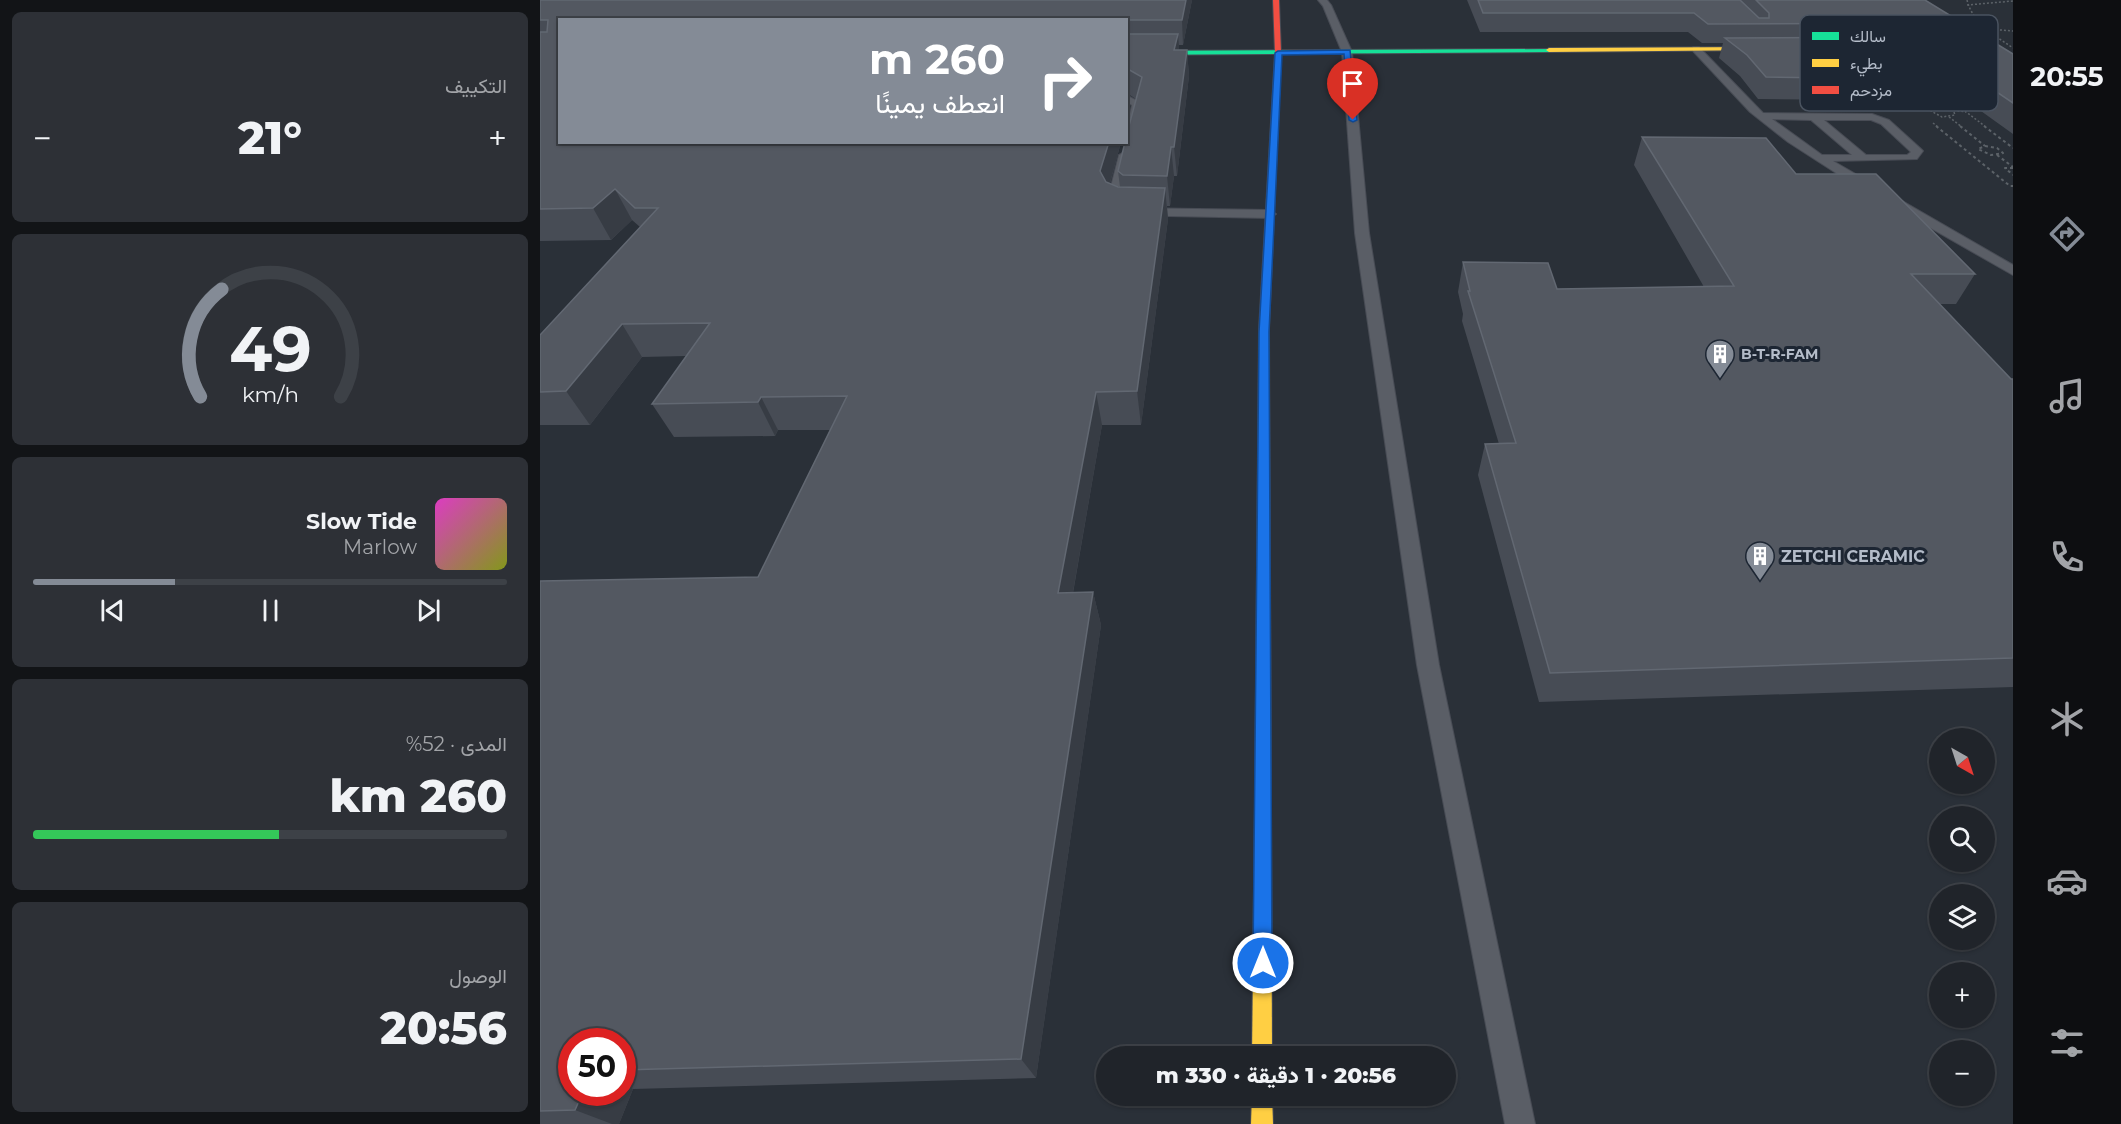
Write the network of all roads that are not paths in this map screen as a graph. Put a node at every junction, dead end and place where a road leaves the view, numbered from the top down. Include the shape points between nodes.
1 (1276, 0) edge
2 (1322, 0) edge
3 (1696, 49) junction
4 (1777, 49) edge
5 (1128, 52) edge
6 (1347, 52) junction
7 (1278, 53) junction
8 (1128, 99) edge
9 (1761, 116) junction
10 (1814, 117) junction
11 (1128, 142) edge
12 (1128, 144) edge
13 (1821, 158) junction
14 (1863, 158) junction
15 (1270, 214) junction
16 (2013, 271) edge
17 (1262, 1046) edge
18 (1262, 1106) edge
19 (1262, 1124) edge
20 (1520, 1124) edge

1 - 7 main road
2 - 6 lane via 1328,4
3 - 4 main road
3 - 6 main road
3 - 9 lane
5 - 7 main road
6 - 7 main road
6 - 20 lane via 1362,233 1428,665
7 - 15 main road
8 - 11 lane via 1138,104
9 - 10 lane
9 - 13 lane
10 - 14 lane
10 - 14 lane via 1879,119 1917,151 1907,158
12 - 15 lane via 1113,202 1123,212
13 - 14 lane
13 - 16 lane
15 - 17 main road via 1264,332
18 - 19 main road

